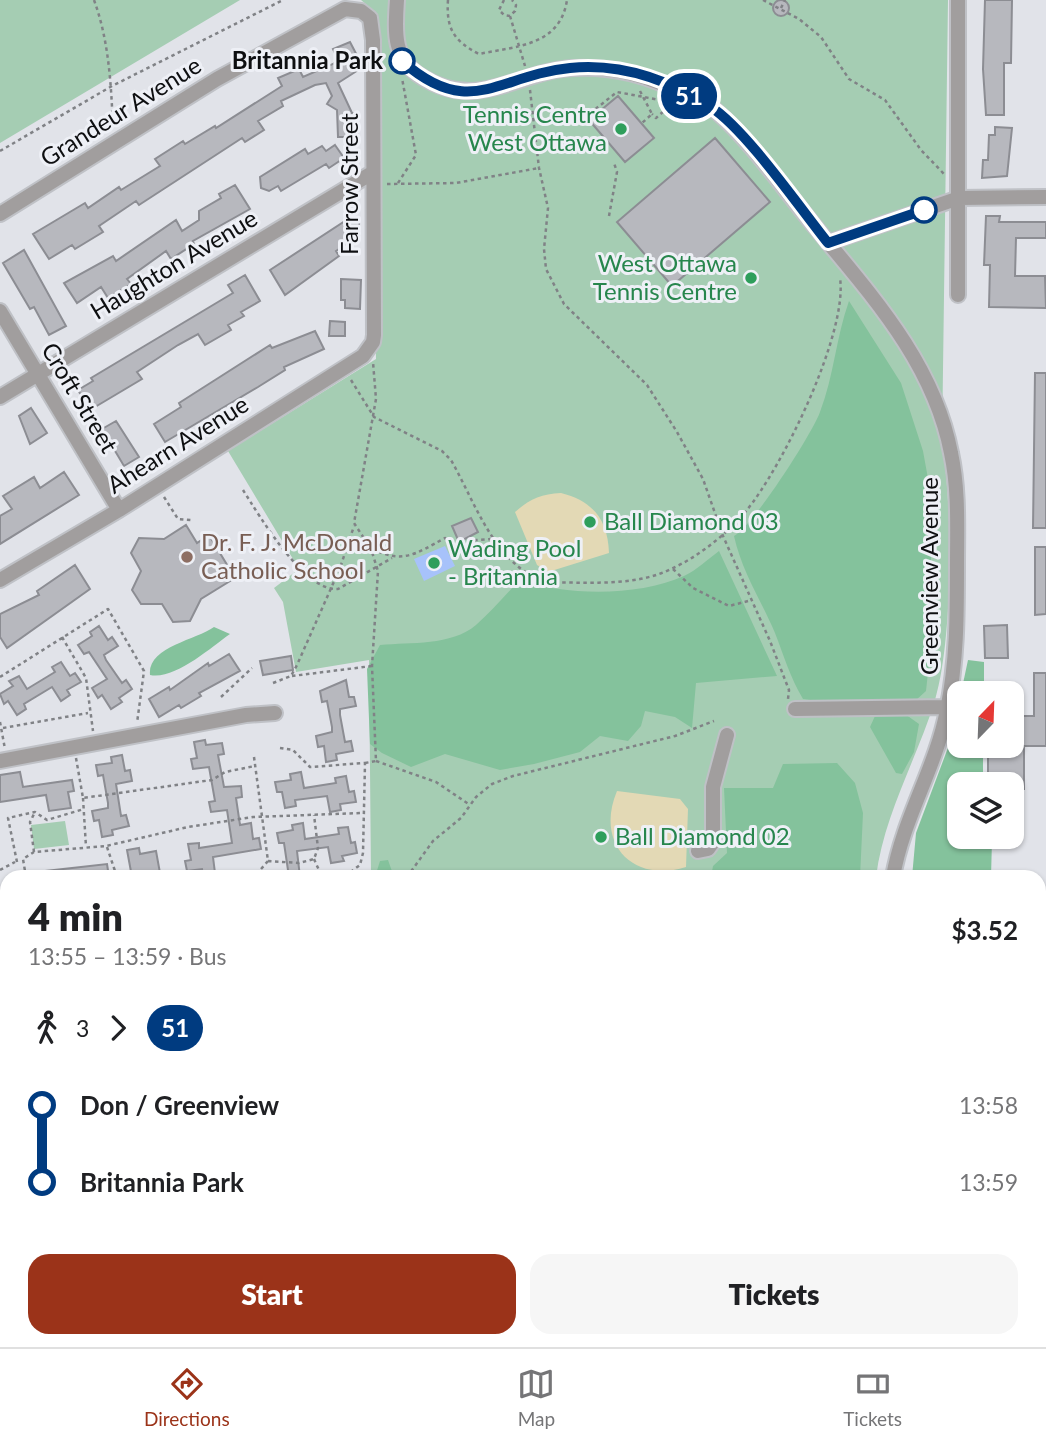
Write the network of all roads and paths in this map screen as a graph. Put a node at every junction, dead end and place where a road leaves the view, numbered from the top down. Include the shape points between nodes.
1 (94, 0) edge
2 (283, 0) edge
3 (397, 0) edge
4 (448, 0) edge
5 (504, 0) edge
6 (512, 0) edge
7 (568, 0) edge
8 (763, 0) edge
9 (785, 0) edge
10 (958, 0) edge
11 (780, 8) junction
12 (510, 16) junction
13 (371, 27) joint
14 (520, 46) junction
15 (402, 61) junction
16 (528, 79) junction
17 (112, 86) junction
18 (646, 106) dead end
19 (652, 114) junction
20 (579, 122) dead end
21 (642, 122) dead end
22 (113, 143) junction
23 (0, 151) edge
24 (614, 163) dead end
25 (539, 168) junction
26 (958, 177) junction
27 (372, 179) junction
28 (398, 183) junction
29 (1046, 197) edge
30 (959, 198) junction
31 (0, 214) edge
32 (609, 216) dead end
33 (828, 243) junction
34 (844, 261) junction
35 (958, 295) dead end
36 (0, 311) edge
37 (373, 342) joint
38 (373, 362) dead end
39 (344, 368) junction
40 (38, 374) junction
41 (0, 397) edge
42 (374, 416) junction
43 (157, 485) junction
44 (243, 490) dead end
45 (119, 510) junction
46 (191, 520) dead end
47 (354, 523) junction
48 (723, 536) junction
49 (491, 539) junction
50 (371, 549) junction
51 (392, 558) junction
52 (376, 566) junction
53 (673, 569) junction
54 (366, 573) junction
55 (376, 579) junction
56 (0, 580) edge
57 (329, 589) junction
58 (752, 600) junction
59 (62, 637) junction
60 (372, 666) junction
61 (252, 668) dead end
62 (291, 676) junction
63 (0, 677) edge
64 (952, 681) edge
65 (273, 683) dead end
66 (221, 697) dead end
67 (792, 704) joint
68 (947, 707) edge
69 (947, 711) edge
70 (88, 713) junction
71 (275, 713) dead end
72 (714, 721) dead end
73 (0, 722) edge
74 (2, 728) junction
75 (727, 735) dead end
76 (139, 737) junction
77 (96, 744) junction
78 (74, 748) junction
79 (280, 748) dead end
80 (254, 757) dead end
81 (4, 760) edge
82 (376, 761) junction
83 (365, 763) junction
84 (255, 766) junction
85 (83, 798) junction
86 (470, 805) junction
87 (83, 809) junction
88 (35, 812) junction
89 (362, 813) junction
90 (314, 815) junction
91 (263, 818) junction
92 (9, 822) junction
93 (0, 823) edge
94 (106, 846) junction
95 (86, 848) junction
96 (698, 851) dead end
97 (34, 852) junction
98 (23, 859) junction
99 (314, 859) junction
100 (268, 861) junction
101 (17, 862) junction
102 (261, 869) edge
103 (0, 870) edge
104 (25, 870) edge
105 (115, 870) edge
106 (319, 870) edge
107 (353, 870) edge
108 (412, 870) edge
109 (895, 870) edge

1 - 17 path
2 - 17 path
3 - 15 street via 395,37
4 - 14 path via 447,26 460,44 479,54
5 - 12 path via 499,10
6 - 12 path via 515,11
7 - 14 path via 565,16 551,35
8 - 11 path
9 - 11 path
10 - 26 street
11 - 26 path via 821,37 849,79 885,100 937,170
12 - 14 path
13 - 22 street, Grandeur Avenue via 370,18 361,10 345,9
13 - 27 street, Farrow Street
14 - 16 path
15 - 16 street, Greenview Avenue via 425,79 452,91 481,91
15 - 28 path via 416,155
16 - 25 path
16 - 33 street, Greenview Avenue via 569,68 615,68 662,82 712,108
17 - 22 path
17 - 23 path
18 - 19 path
19 - 20 path via 656,118 664,111 660,100 617,92
19 - 21 path
22 - 31 street, Grandeur Avenue
24 - 32 path via 617,172
25 - 28 path via 469,181
25 - 48 path via 548,208 546,269 554,289 647,385 663,408 703,479
26 - 30 street
27 - 28 path
27 - 37 street, Farrow Street
27 - 40 street, Haughton Avenue
29 - 30 street
30 - 33 street
30 - 35 street
33 - 34 street, Greenview Avenue
34 - 48 path via 831,340 813,397 756,498
34 - 64 street, Greenview Avenue via 916,359 949,442 956,493 957,646
36 - 40 street, Croft Street
37 - 39 street, Ahearn Avenue via 363,356
38 - 42 path
39 - 42 path
39 - 43 street, Ahearn Avenue
40 - 41 street, Haughton Avenue
40 - 45 street, Croft Street
42 - 47 path
42 - 49 path via 452,460
43 - 45 street, Ahearn Avenue
43 - 46 path via 178,519
44 - 57 path via 287,558
45 - 56 street, Ahearn Avenue
47 - 50 path
47 - 57 path
48 - 53 path
48 - 58 path
49 - 51 path via 455,547 445,538 412,555
49 - 53 path via 533,578 545,583 625,581
50 - 51 path
50 - 52 path
51 - 52 path
52 - 54 path
52 - 55 path
53 - 58 path via 693,588 729,606
54 - 55 path
54 - 57 path via 338,589
55 - 60 path
57 - 62 path
58 - 67 path
59 - 63 path
59 - 70 path via 86,678
59 - 76 path via 108,609 144,671 136,721
60 - 62 path
60 - 82 path
61 - 66 path
62 - 65 path
67 - 68 street
69 - 109 street, Greenview Avenue via 905,826
70 - 74 path
70 - 77 path
71 - 76 street
72 - 86 path via 675,736 513,776 492,785
73 - 74 path
74 - 81 path
75 - 96 street via 713,787 713,842
76 - 77 street
77 - 78 street
78 - 81 street
78 - 85 path
79 - 83 path via 293,750 310,767
80 - 84 path
82 - 83 path
82 - 86 path via 436,782
83 - 89 path
84 - 85 path via 225,772 212,780
84 - 91 path
85 - 87 path
86 - 108 path via 433,841
87 - 88 path via 47,820
87 - 95 path
88 - 92 path via 8,818
88 - 97 path via 30,822
89 - 90 path
89 - 107 path via 363,853
90 - 91 path
90 - 99 path via 318,848
91 - 94 path via 195,826
91 - 100 path
92 - 93 path
92 - 101 path
94 - 95 path
94 - 105 path
95 - 97 path
97 - 98 path
98 - 101 path
98 - 104 path
99 - 100 path
99 - 106 path
100 - 102 path
101 - 103 path

